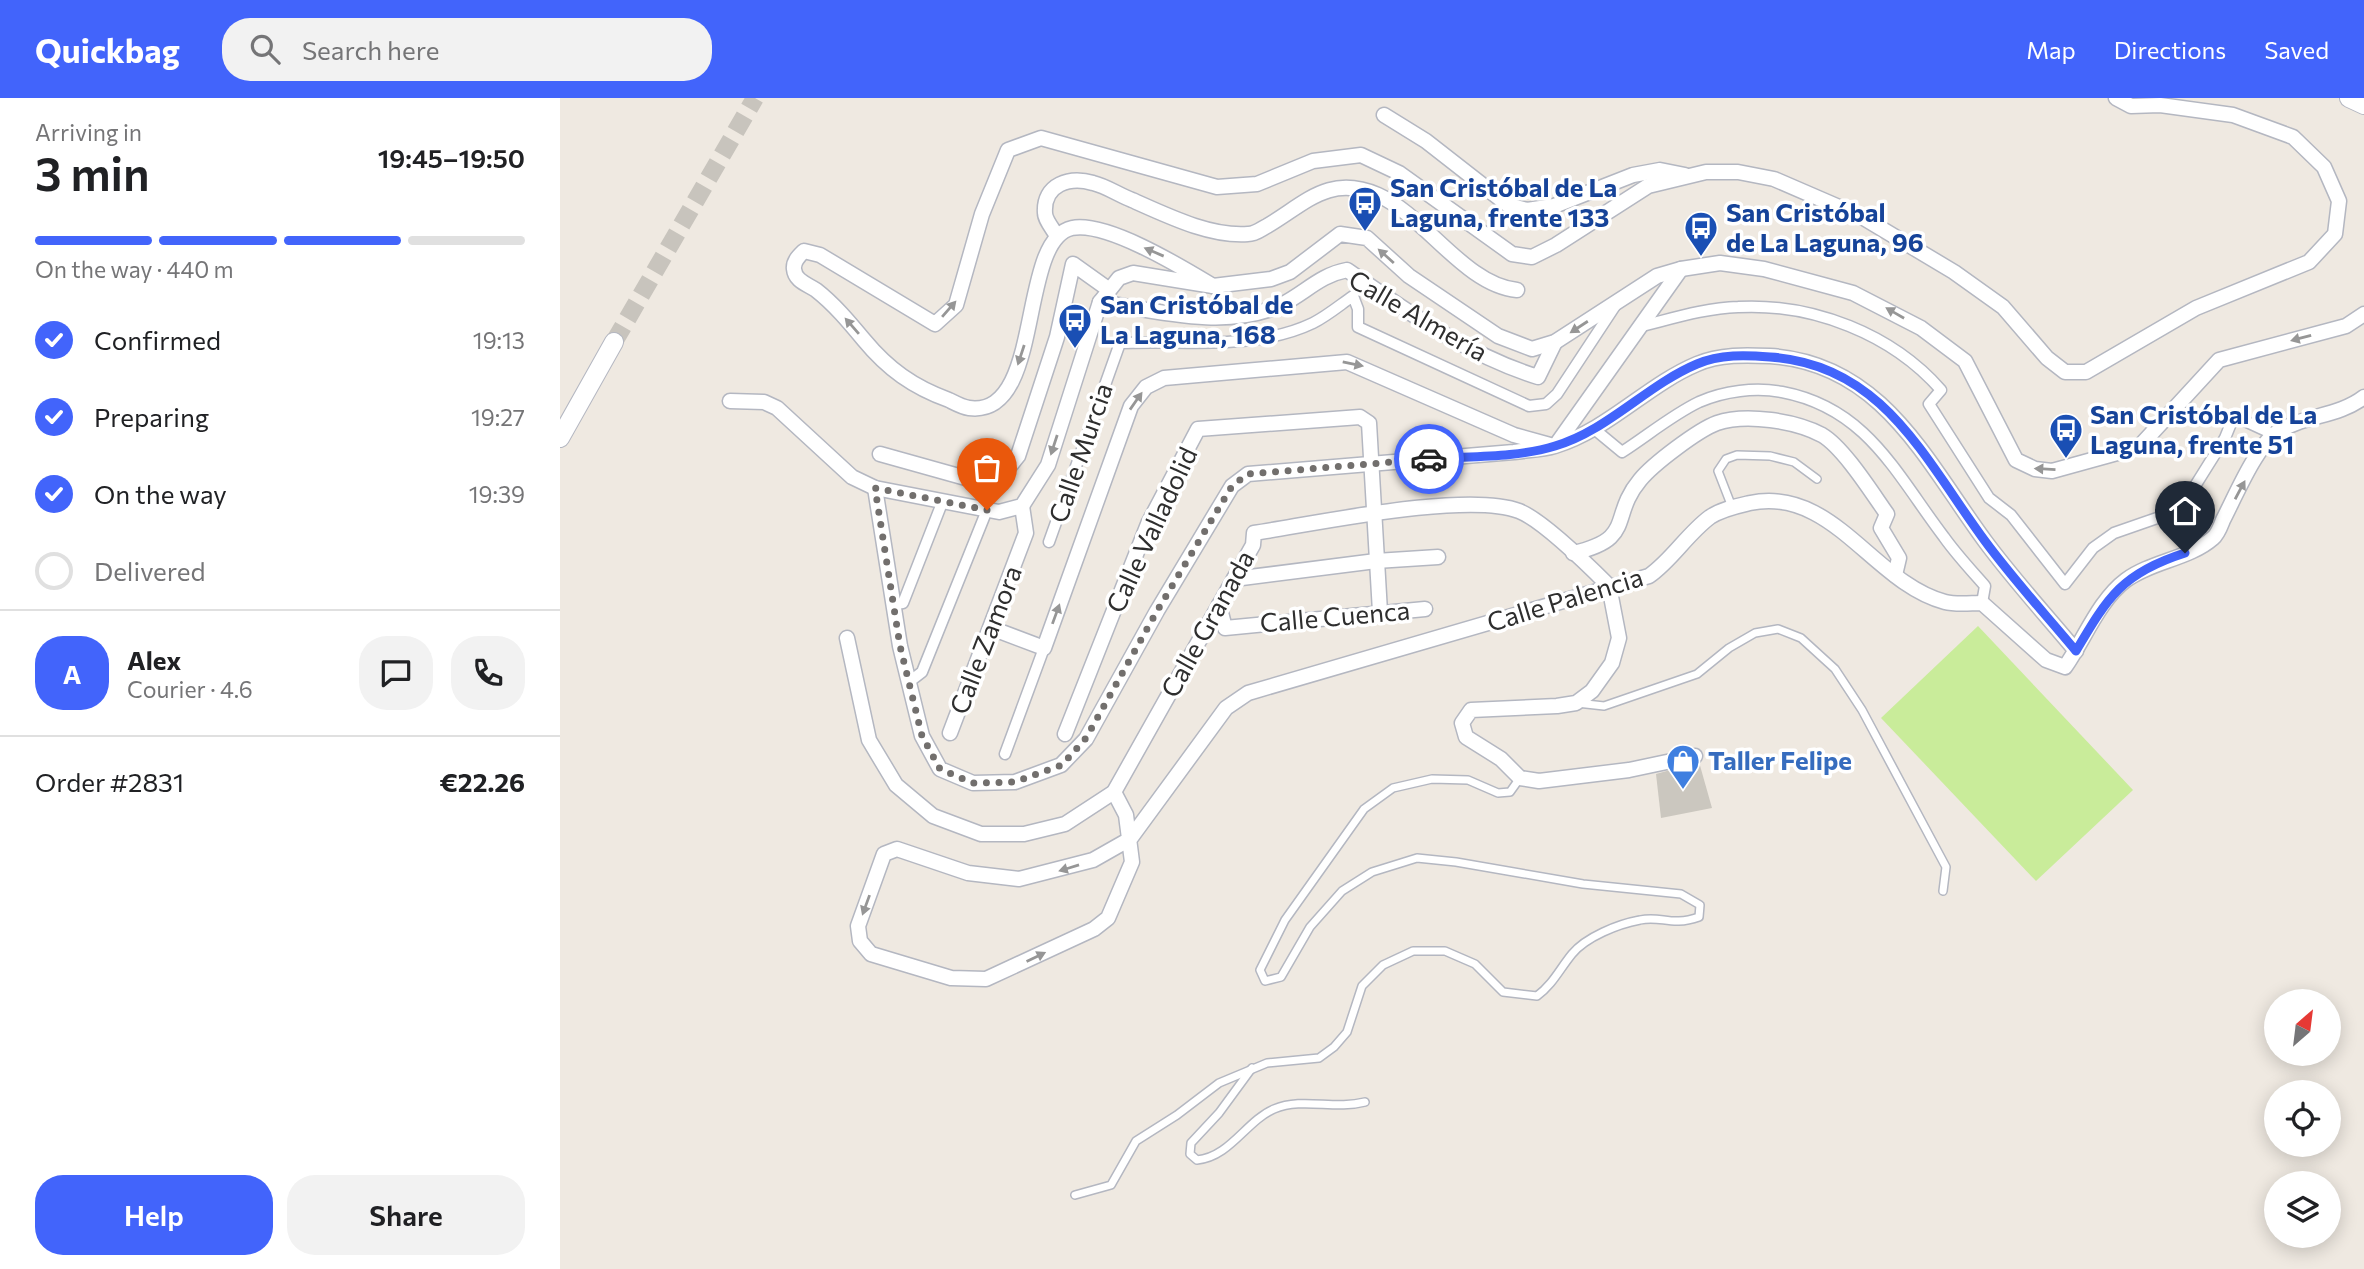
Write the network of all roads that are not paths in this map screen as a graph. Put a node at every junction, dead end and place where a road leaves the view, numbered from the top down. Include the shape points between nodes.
1 (2116, 98) edge
2 (2350, 98) edge
3 (2364, 105) edge
4 (1384, 115) dead end
5 (1690, 176) junction
6 (1058, 236) junction
7 (1681, 269) junction
8 (1213, 286) junction
9 (1108, 289) junction
10 (1517, 290) dead end
11 (1100, 302) junction
12 (1618, 302) junction
13 (2364, 314) edge
14 (1638, 327) junction
15 (614, 342) tunnel mouth
16 (1555, 342) junction
17 (2364, 397) edge
18 (730, 401) dead end
19 (1593, 428) junction
20 (2273, 434) junction
21 (560, 438) edge
22 (1556, 446) junction
23 (880, 454) dead end
24 (1369, 463) junction
25 (1817, 479) dead end
26 (875, 488) junction
27 (942, 503) junction
28 (1022, 506) junction
29 (1732, 507) junction
30 (987, 510) junction
31 (1373, 516) junction
32 (1049, 542) dead end
33 (1573, 553) junction
34 (1438, 557) dead end
35 (1376, 561) junction
36 (1895, 575) junction
37 (1234, 579) junction
38 (1609, 586) junction
39 (1982, 603) junction
40 (895, 604) junction
41 (1219, 605) junction
42 (1426, 609) dead end
43 (1380, 612) junction
44 (991, 628) junction
45 (847, 638) dead end
46 (1044, 648) junction
47 (2076, 651) junction
48 (909, 682) junction
49 (1576, 703) junction
50 (950, 733) dead end
51 (1065, 734) dead end
52 (1005, 754) dead end
53 (1695, 756) dead end
54 (1520, 778) junction
55 (1114, 792) junction
56 (1129, 839) junction
57 (1943, 891) dead end
58 (1252, 1067) junction
59 (1365, 1102) dead end
60 (1074, 1195) dead end

1 - 5 street via 2131,106 2160,105 2233,115 2293,137 2324,167 2339,201 2335,234 2309,262 2196,308 2086,372 2065,372 2003,307 1862,217 1774,179 1738,172
2 - 3 street
4 - 5 street via 1426,141 1508,205 1527,211 1554,206 1633,175 1660,170
6 -> 5 street via 1048,253 1020,359 1004,394 989,405 969,408 921,390 881,361 832,305 798,279 794,268 804,251 820,256 935,324 956,305 982,214 1008,150 1041,138 1217,187 1257,184 1313,162 1360,155 1399,173 1512,254 1532,257 1648,186
8 -> 6 street via 1160,253 1104,233 1073,228
6 - 10 street via 1044,215 1046,199 1055,185 1069,180 1093,183 1194,224 1232,234 1253,234 1326,189 1354,188 1378,195 1501,289
7 - 12 street via 1657,276
13 -> 7 street via 2346,326 2219,359 2139,447 2052,471 2016,460 1965,361 1882,306 1853,293 1764,269 1720,262
7 - 14 street
8 - 9 street via 1133,273
16 -> 8 street via 1532,349 1498,336 1356,234 1340,234 1290,272
9 - 11 street
9 - 23 street via 1073,264 1057,337 1018,456 1002,476 973,480
11 - 16 street, Calle Almería via 1209,317 1244,314 1281,304 1332,273 1347,270 1415,317 1538,377
11 -> 28 street via 1048,466
12 -> 16 street
12 - 32 street, Calle Murcia via 1557,394 1546,404 1529,406 1357,327 1353,296 1313,323 1283,333 1248,340 1120,343
14 - 20 street via 1738,307 1775,309 1817,314 1895,349 1920,366 1941,390 1929,404 1989,498 2011,515 2065,584 2093,548 2114,533 2180,510 2234,416
14 - 22 street
15 - 21 street
17 - 20 street
18 - 26 street via 764,402 777,408 852,477
19 - 22 street
19 - 39 street via 1622,452 1699,402 1744,390 1809,397 1833,408 1878,447 1945,540 1985,586
19 - 47 street via 1698,363 1739,355 1828,367 1862,388 1898,420 1987,544
47 -> 20 street via 2101,609 2125,581 2214,538
22 - 24 street
46 -> 22 street via 1131,405 1146,387 1164,378 1348,362 1514,435
24 - 31 street, Calle Valladolid
24 - 48 street via 1248,474 1232,486 1086,738 1062,765 1015,782 973,783 940,769 922,736
24 - 51 street, Calle Valladolid via 1369,423 1360,417 1198,429 1148,524
25 - 29 lane via 1794,462 1737,455 1726,459 1718,471
26 - 27 street
26 - 40 street
27 - 30 street
27 - 40 street via 903,603
28 - 30 street
28 - 44 street, Calle Zamora via 1026,533
29 - 36 street, Calle Palencia via 1765,500 1797,505 1825,518
29 - 38 street, Calle Palencia via 1710,517 1668,563 1649,576
30 - 48 street via 922,672
31 - 33 street, Calle Granada via 1498,505 1522,512
31 - 35 street, Calle Valladolid
31 - 37 street, Calle Granada via 1254,533 1253,545
33 - 36 street via 1612,538 1637,483 1654,464 1717,423 1747,419 1796,425 1824,436 1863,478 1886,514 1881,528 1899,558
33 - 38 street, Calle Granada
34 - 35 street
35 - 37 street
35 - 43 street, Calle Valladolid
36 - 39 street, Calle Palencia via 1946,603
37 - 41 street, Calle Granada
38 - 49 street via 1619,638 1612,663 1592,691
38 - 56 street, Calle Palencia via 1248,693 1226,708
39 - 47 street via 2046,660 2065,667
40 - 48 street
41 - 43 street, Calle Cuenca via 1225,628
41 - 55 street, Calle Granada
42 - 43 street, Calle Cuenca
44 - 46 street
44 - 50 street, Calle Zamora
45 - 55 street, Calle Granada via 870,740 896,785 933,816 981,834 1024,834 1065,824
46 - 52 street
49 - 54 street via 1471,710 1462,723 1466,737 1501,759
49 - 57 lane via 1604,706 1698,674 1755,633 1779,629 1801,638 1835,669 1862,710 1946,867
53 - 54 street via 1629,770 1539,781
54 - 58 lane via 1510,792 1498,793 1468,780 1433,779 1393,788 1364,809 1285,920 1260,970 1265,981 1281,977 1310,927 1342,891 1372,872 1417,858 1681,894 1700,905 1699,917 1681,924 1642,919 1603,933 1573,952 1552,985 1536,996 1503,992 1475,964 1445,951 1413,951 1383,965 1363,986 1347,1032 1319,1058
55 - 56 street via 1126,815
56 -> 56 street via 1093,860 1020,879 968,873 897,849 884,854 858,926 860,941 872,954 951,978 986,979 1094,929 1108,918 1132,862
58 - 59 lane via 1191,1143 1190,1154 1197,1160 1237,1140 1269,1111 1290,1102 1346,1107
58 - 60 lane via 1219,1083 1136,1141 1111,1185

